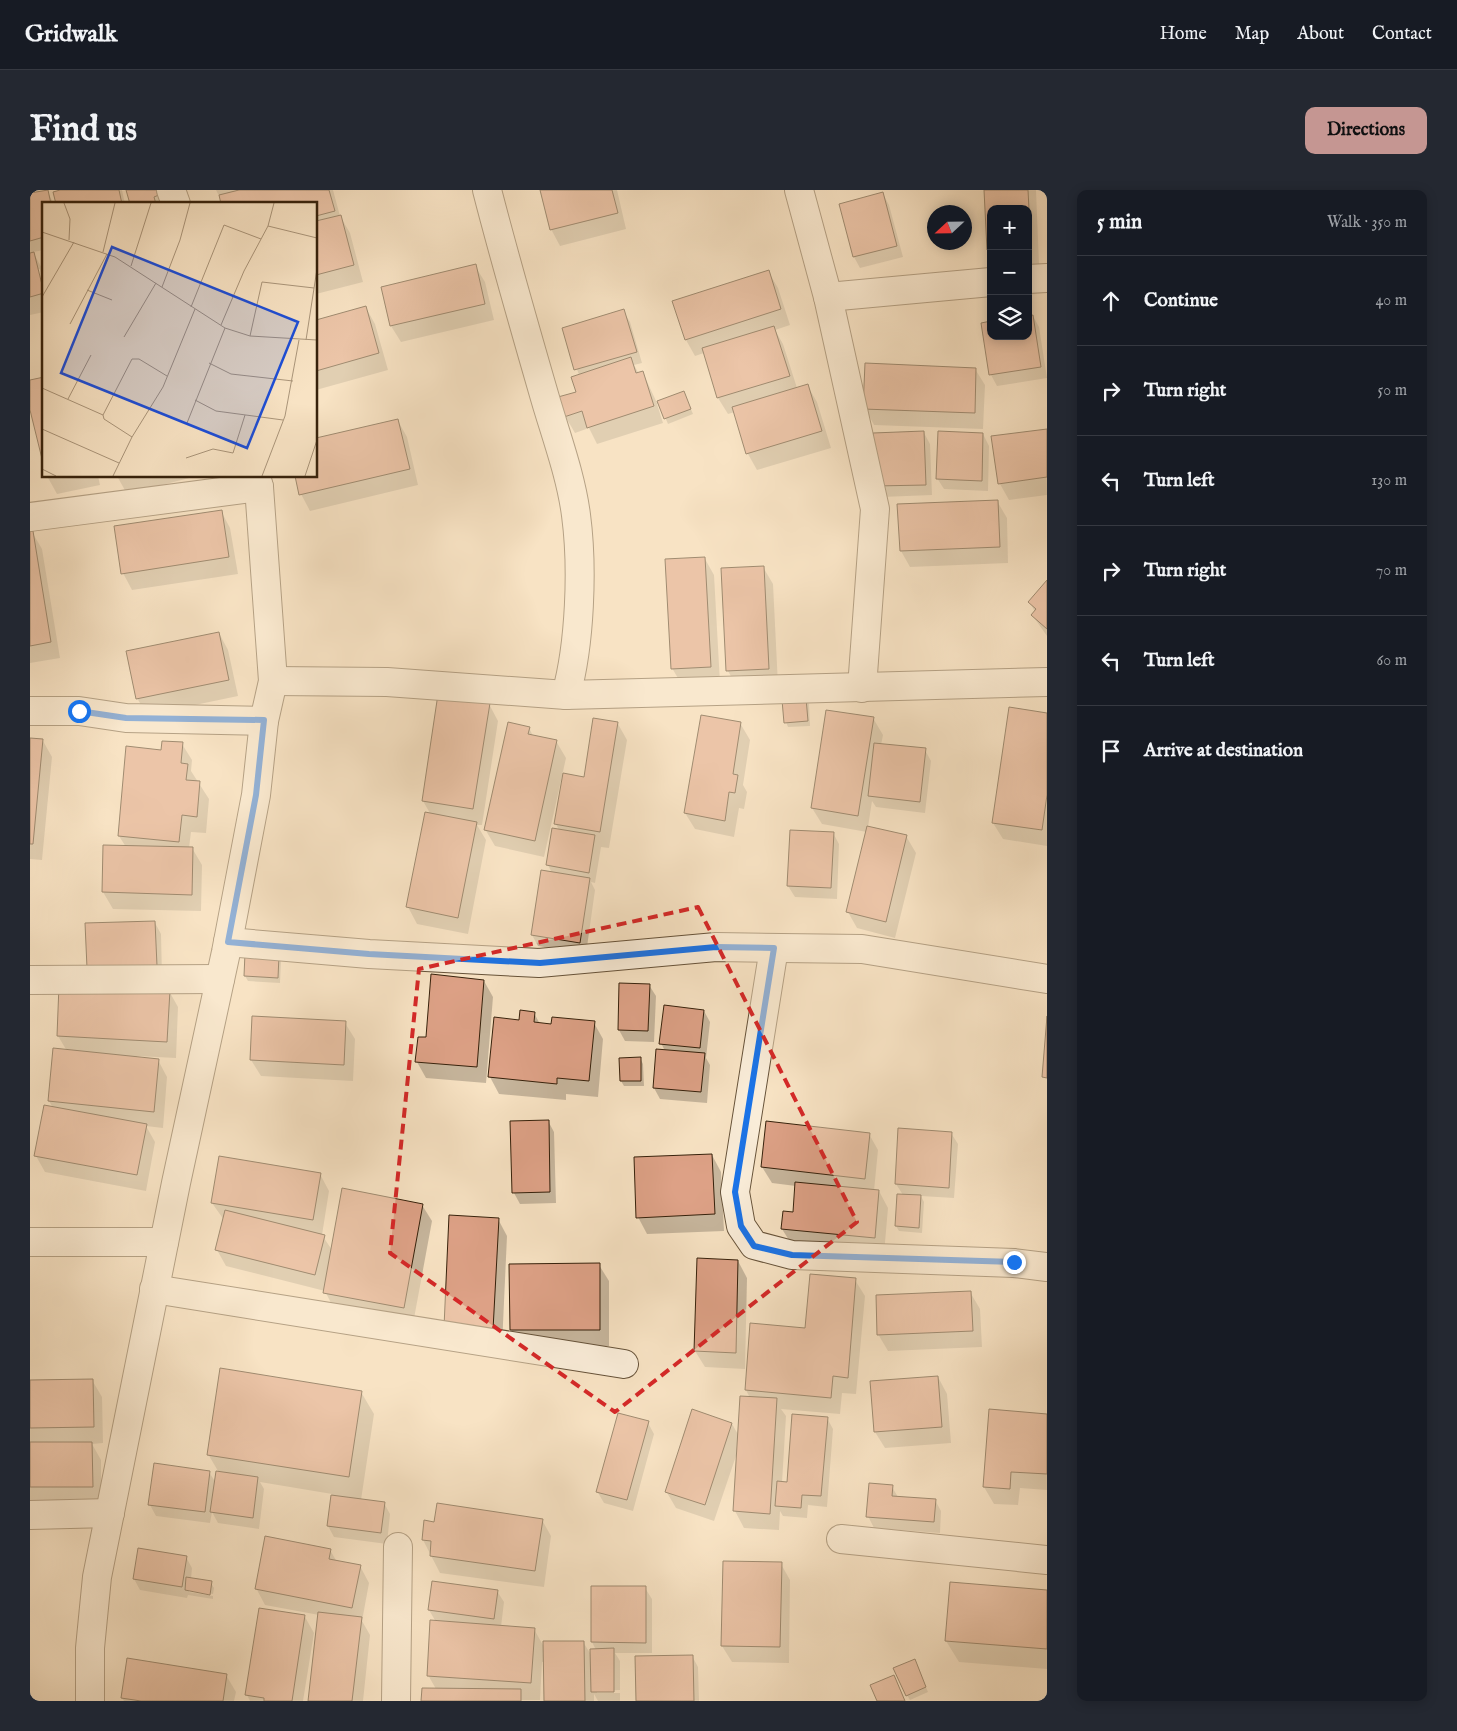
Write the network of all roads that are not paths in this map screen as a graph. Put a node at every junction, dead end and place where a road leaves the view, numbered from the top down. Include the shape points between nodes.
1 (171, 190) edge
2 (487, 190) edge
3 (799, 190) edge
4 (175, 202) edge
5 (1047, 278) edge
6 (1032, 279) edge
7 (987, 282) edge
8 (828, 297) junction
9 (257, 481) edge
10 (30, 518) edge
11 (273, 681) junction
12 (1047, 682) edge
13 (862, 688) junction
14 (566, 695) junction
15 (30, 711) edge
16 (264, 720) junction
17 (228, 942) junction
18 (774, 948) junction
19 (220, 979) junction
20 (1047, 979) edge
21 (30, 980) edge
22 (30, 1242) edge
23 (164, 1242) junction
24 (1047, 1267) edge
25 (154, 1289) junction
26 (624, 1364) dead end
27 (110, 1513) junction
28 (30, 1515) edge
29 (841, 1539) dead end
30 (398, 1547) dead end
31 (1047, 1560) edge
32 (90, 1701) edge
33 (396, 1701) edge

1 - 4 street
2 - 14 street via 576,515 577,627 574,665
3 - 8 street
5 - 6 street
7 - 8 street
8 - 13 street via 875,509
9 - 10 street
9 - 11 street
11 - 14 street via 387,682
11 - 16 street
12 - 13 street
13 - 14 street
15 - 16 street via 79,711 126,718
16 - 17 street via 256,795
17 - 18 street via 369,954 540,963 716,947
17 - 19 street
18 - 20 street via 862,949
18 - 24 street via 735,1192 741,1226 754,1246 792,1255 1014,1262
19 - 21 street
19 - 23 street
22 - 23 street
23 - 25 street
25 - 26 street
25 - 27 street
27 - 28 street
27 - 32 street via 97,1577 90,1648
29 - 31 street
30 - 33 street

